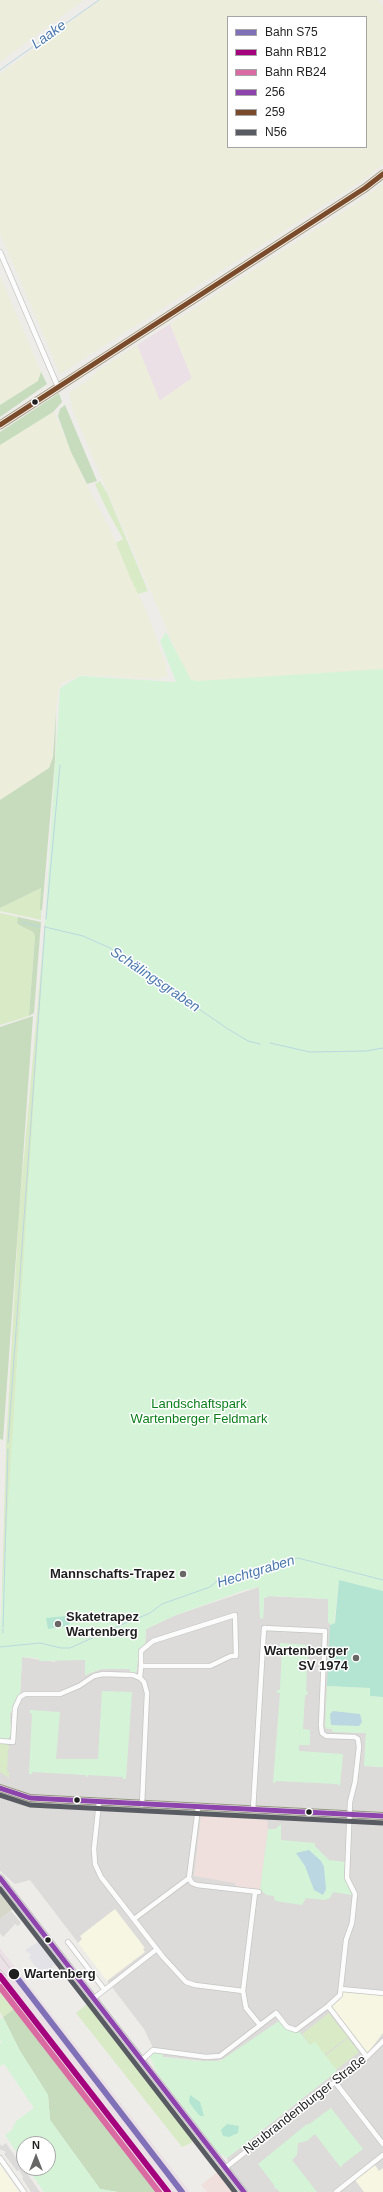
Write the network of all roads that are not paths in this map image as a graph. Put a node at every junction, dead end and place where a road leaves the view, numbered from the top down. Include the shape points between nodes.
1 (383, 174) edge
2 (0, 252) edge
3 (58, 388) junction
4 (0, 426) edge
5 (141, 1666) junction
6 (140, 1678) junction
7 (0, 1741) edge
8 (0, 1788) edge
9 (99, 1802) junction
10 (142, 1805) junction
11 (198, 1808) junction
12 (253, 1810) junction
13 (349, 1815) junction
14 (383, 1816) edge
15 (0, 1878) edge
16 (189, 1878) junction
17 (134, 1919) junction
18 (68, 1942) dead end
19 (156, 1949) junction
20 (104, 1989) junction
21 (341, 1989) junction
22 (243, 1991) junction
23 (383, 1993) edge
24 (94, 1998) junction
25 (328, 2006) junction
26 (260, 2025) junction
27 (383, 2041) edge
28 (367, 2057) junction
29 (142, 2060) junction
30 (335, 2082) junction
31 (383, 2144) edge
32 (383, 2155) edge
33 (0, 2158) edge
34 (224, 2168) junction
35 (24, 2192) edge
36 (244, 2192) edge
37 (336, 2192) edge

1 - 3 main road
2 - 3 street
3 - 4 main road
5 - 5 street via 141,1651 153,1642 235,1615 236,1656 230,1656 210,1666
5 - 6 street
6 - 7 street via 133,1675 103,1674 60,1694 25,1694 20,1697 15,1708 13,1742
6 - 10 street via 148,1693
8 - 9 main road via 30,1798
9 - 10 main road
9 - 17 street via 95,1864 101,1877
10 - 11 main road
11 - 12 main road
11 - 16 street
12 - 13 main road
12 - 13 street via 264,1628 325,1631 322,1733 326,1736 355,1737 359,1743
13 - 14 main road
13 - 21 street via 347,1878 355,1894 352,1923 346,1940
15 - 24 street
16 - 17 street
16 - 22 street via 196,1886 257,1893
17 - 19 street
18 - 20 street
19 - 20 street
19 - 22 street via 186,1982
20 - 24 street
21 - 23 street
21 - 25 street via 336,1999
22 - 26 street via 246,2008
24 - 29 street
25 - 26 street via 300,2028 292,2030 287,2027 276,2013
25 - 28 street
26 - 29 street via 220,2056 206,2057 153,2050
27 - 28 street, Neubrandenburger Straße
28 - 30 street, Neubrandenburger Straße
29 - 34 street
30 - 31 street
30 - 34 street, Neubrandenburger Straße
32 - 37 street
33 - 35 street
34 - 36 street

